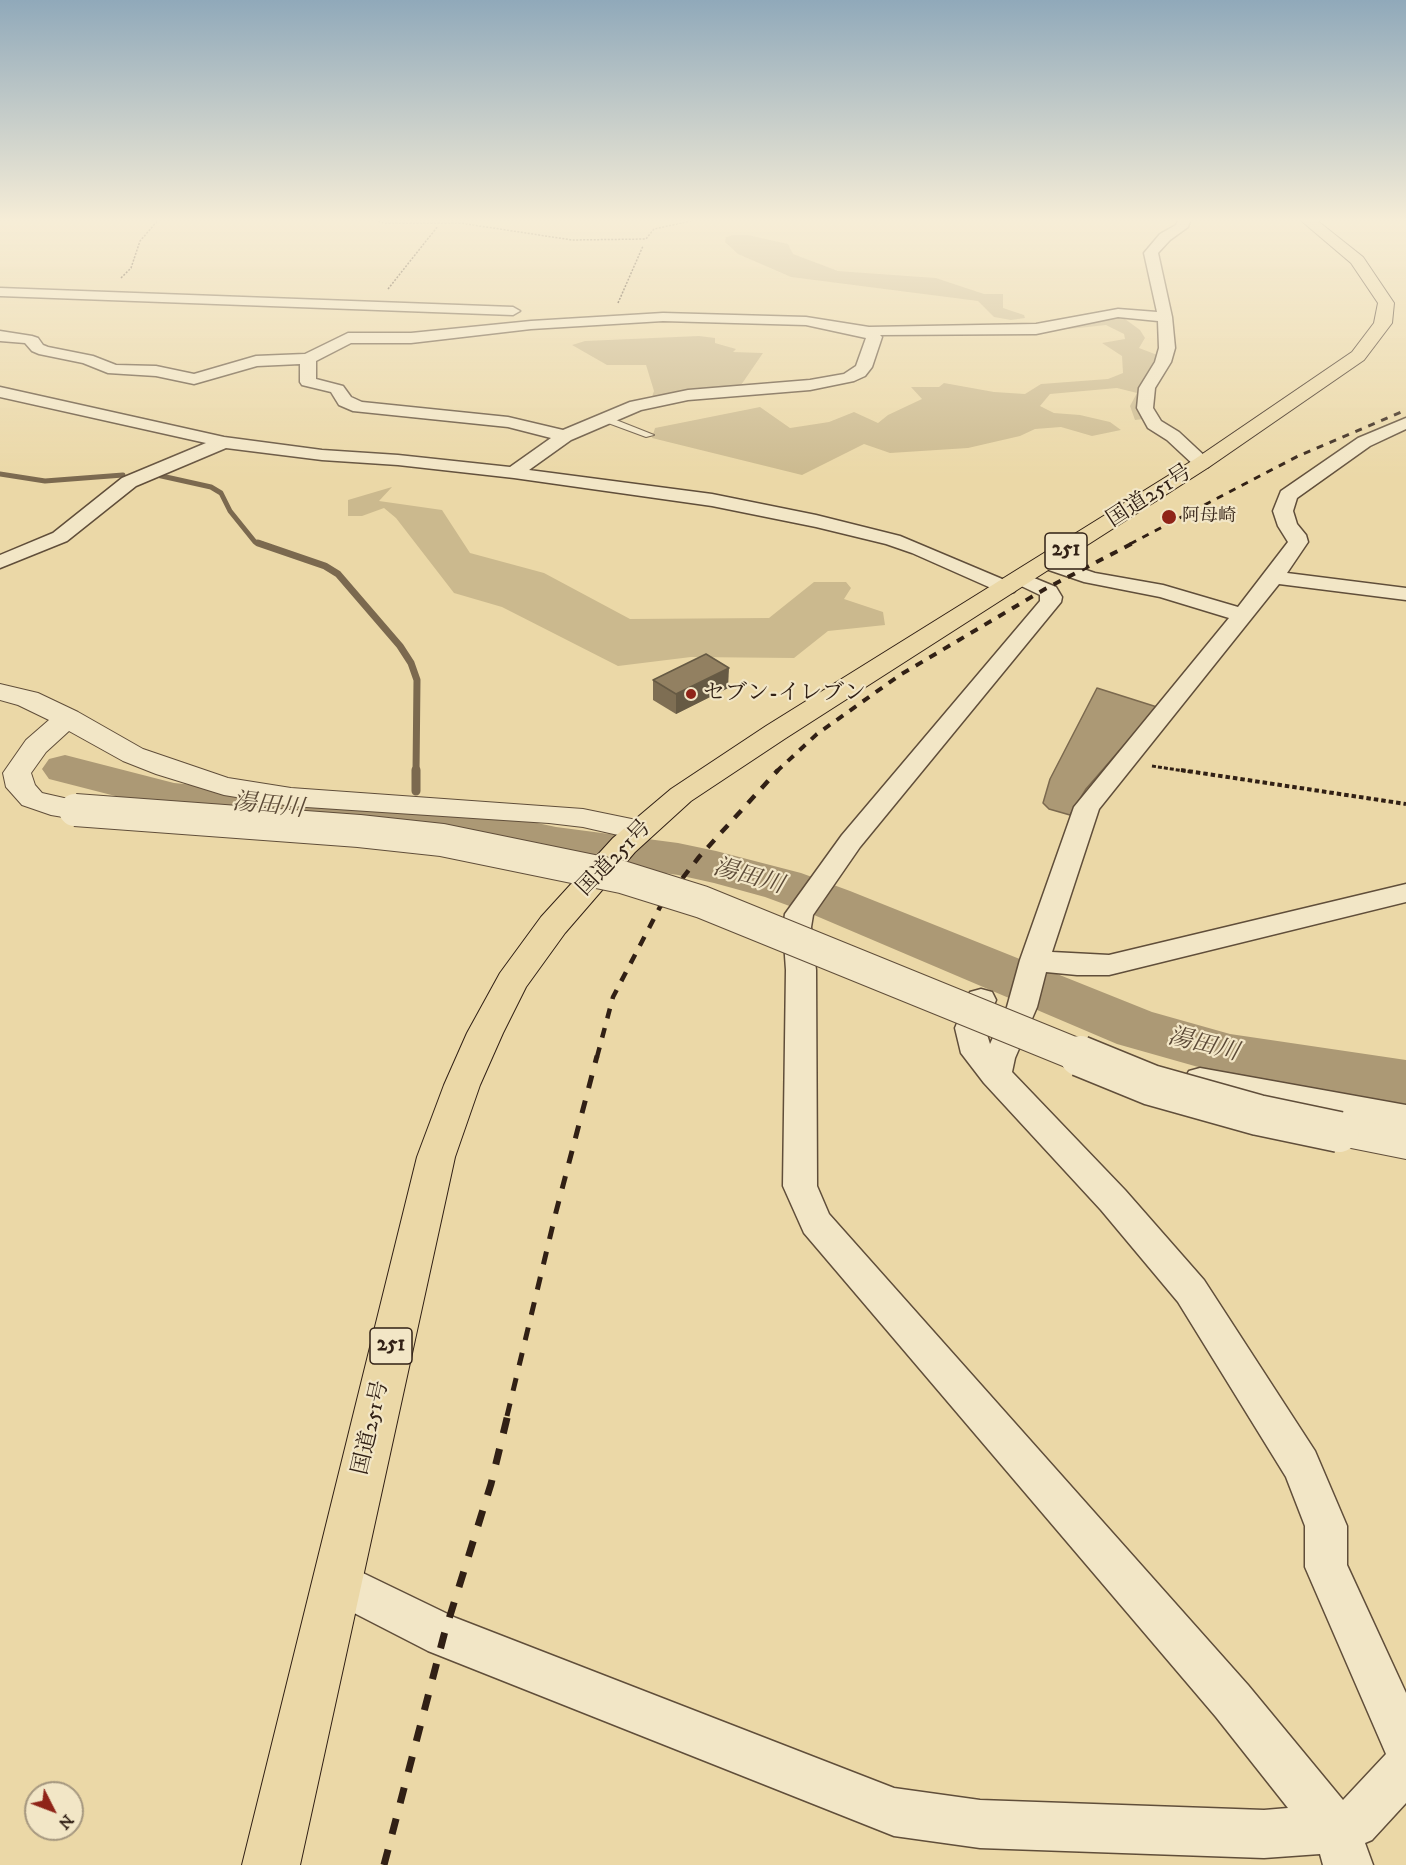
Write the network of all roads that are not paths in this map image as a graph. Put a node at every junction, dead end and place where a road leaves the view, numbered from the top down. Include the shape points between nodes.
1 (349, 305) edge
2 (1162, 305) edge
3 (1386, 305) edge
4 (1165, 317) junction
5 (646, 319) junction
6 (869, 332) junction
7 (0, 336) edge
8 (308, 359) junction
9 (0, 392) edge
10 (603, 418) junction
11 (1406, 423) edge
12 (649, 435) dead end
13 (565, 436) junction
14 (224, 442) junction
15 (1202, 463) junction
16 (514, 473) junction
17 (0, 562) edge
18 (1047, 563) junction
19 (1274, 577) junction
20 (1014, 584) junction
21 (1406, 594) edge
22 (1243, 615) junction
23 (0, 692) edge
24 (69, 718) junction
25 (623, 847) junction
26 (1406, 893) edge
27 (798, 921) junction
28 (1033, 965) junction
29 (981, 1000) junction
30 (1021, 1011) junction
31 (995, 1075) junction
32 (1406, 1118) edge
33 (1406, 1144) edge
34 (336, 1581) junction
35 (1406, 1745) edge
36 (1406, 1768) edge
37 (1342, 1847) edge
38 (271, 1865) edge

1 - 5 street
2 - 4 street
3 - 15 highway, 国道251号 / 251 via 1383,323 1358,356
4 - 6 street via 1118,313 1036,329
4 - 15 street via 1167,348 1147,388 1145,408 1154,424
5 - 6 street via 806,321
5 - 8 street via 531,325 411,339 348,338
6 - 10 street via 874,338 864,367 848,378 688,395
7 - 8 street via 27,339 44,351 87,359 114,370 156,371 194,379 256,361
8 - 13 street via 308,382 338,389 345,400 359,406 508,422
9 - 14 street
10 - 12 lane
10 - 13 street
11 - 19 street via 1364,442 1288,495 1282,511 1298,542
13 - 16 street
14 - 16 street
14 - 17 street via 129,482 60,537
15 - 18 highway, 国道251号 / 251
16 - 20 street via 712,500 816,521 919,549
18 - 20 highway, 国道251号 / 251
18 - 22 street via 1091,578 1163,591
19 - 21 street
19 - 22 street
20 - 25 highway, 国道251号 / 251 via 691,789
20 - 27 street via 1048,591 1050,602 851,841 816,887
22 - 28 street via 1087,807
23 - 24 street via 28,699
24 - 25 street via 133,755 224,786 291,797 583,818
24 - 33 street, bridge via 36,746 17,773 21,787 33,799 51,806 442,840 622,877 702,902 1151,1085 1258,1115
25 - 34 highway, 国道251号 / 251 via 553,925 512,982 462,1085 436,1157
26 - 28 street via 1109,965
27 - 29 street
27 - 37 street via 800,1186 816,1223 1232,1701
28 - 30 street
29 - 30 street
29 - 31 street via 970,1028 977,1053
30 - 31 street
30 - 32 street via 1149,1066 1183,1076
31 - 35 street via 1113,1200 1191,1291 1301,1465 1326,1526 1326,1568
34 - 37 street via 444,1635 894,1812 980,1824 1264,1834
34 - 38 highway, 国道251号 / 251
36 - 37 street via 1355,1823

